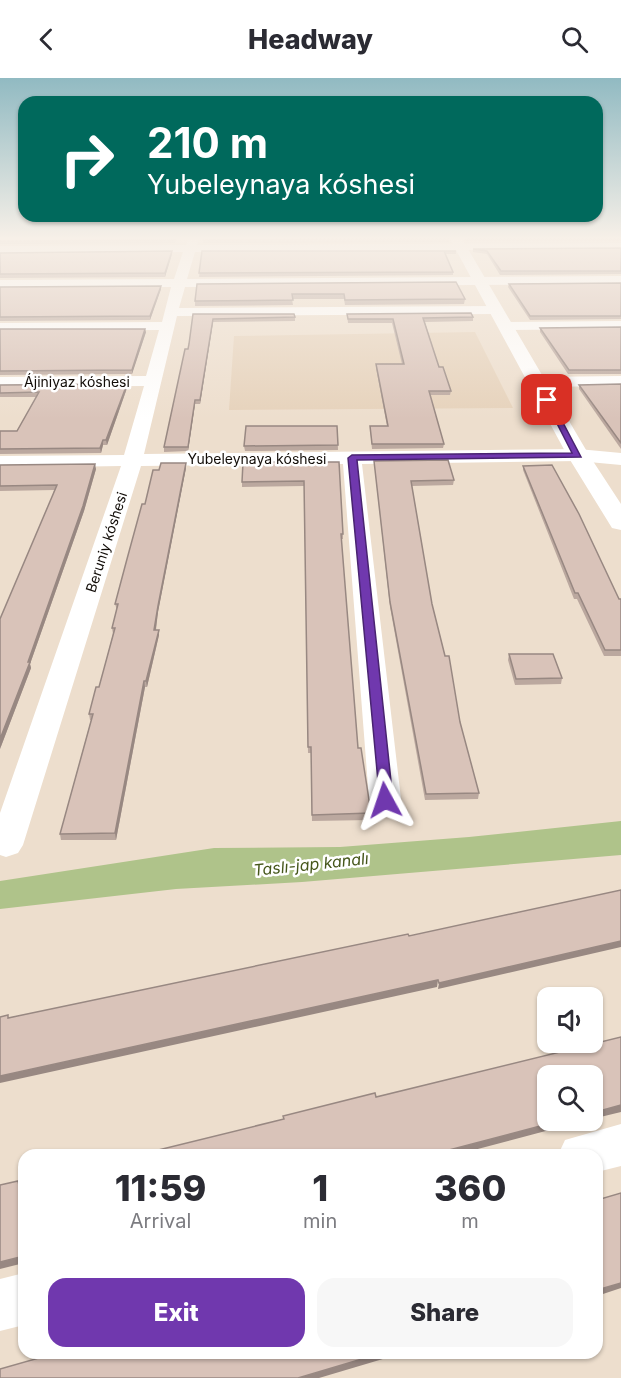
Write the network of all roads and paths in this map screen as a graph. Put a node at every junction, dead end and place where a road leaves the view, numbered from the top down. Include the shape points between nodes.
1 (175, 298) edge
2 (489, 298) edge
3 (500, 318) junction
4 (170, 319) junction
5 (621, 325) edge
6 (0, 327) edge
7 (155, 381) junction
8 (621, 381) edge
9 (0, 382) edge
10 (536, 382) junction
11 (578, 455) junction
12 (352, 458) junction
13 (134, 459) junction
14 (621, 459) edge
15 (0, 462) edge
16 (621, 523) edge
17 (385, 800) dead end
18 (6, 845) dead end
19 (621, 1144) edge
20 (603, 1149) edge
21 (18, 1300) edge
22 (0, 1305) edge

1 - 4 street, Beruniy kóshesi
2 - 3 street
3 - 4 street
3 - 5 street
3 - 10 street
4 - 6 street
4 - 7 street, Beruniy kóshesi
7 - 9 street, Ájiniyaz kóshesi
7 - 13 street, Beruniy kóshesi
8 - 10 street
10 - 11 street
11 - 12 street, Yubeleynaya kóshesi
11 - 14 street, Yubeleynaya kóshesi
11 - 16 street
12 - 13 street, Yubeleynaya kóshesi
12 - 17 street
13 - 15 street, Yubeleynaya kóshesi
13 - 18 street, Beruniy kóshesi
19 - 20 street
21 - 22 street

